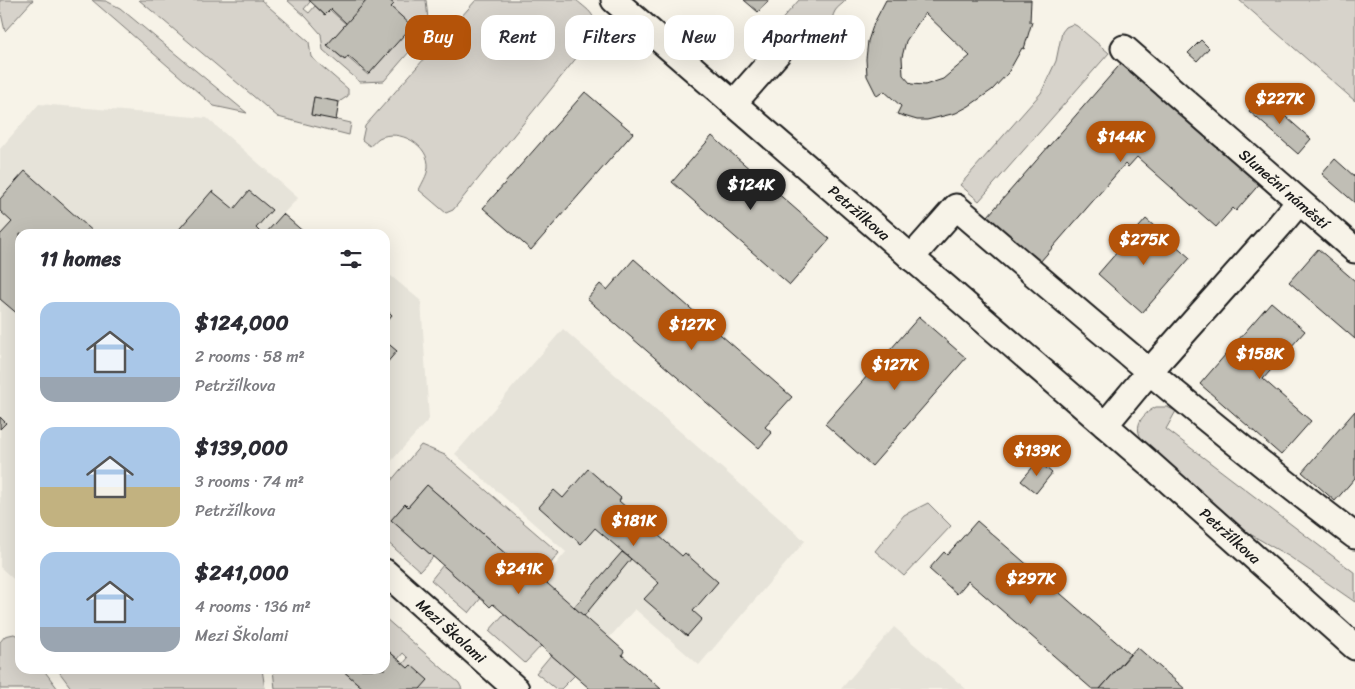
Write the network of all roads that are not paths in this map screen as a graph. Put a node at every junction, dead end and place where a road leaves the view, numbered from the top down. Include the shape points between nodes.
1 (614, 0) edge
2 (1124, 48) dead end
3 (771, 60) edge
4 (733, 104) junction
5 (1299, 202) junction
6 (1355, 250) edge
7 (911, 258) junction
8 (1149, 372) junction
9 (1105, 425) junction
10 (1355, 536) edge
11 (390, 576) edge
12 (1355, 647) edge
13 (516, 689) edge

1 - 4 street, Petržílkova
2 - 5 street, Sluneční náměstí
3 - 4 street
4 - 7 street, Petržílkova
5 - 6 street, Sluneční náměstí
5 - 8 street
7 - 8 street via 956,207
7 - 9 street, Petržílkova
8 - 9 street
8 - 10 street
9 - 12 street, Petržílkova
11 - 13 street, Mezi Školami

